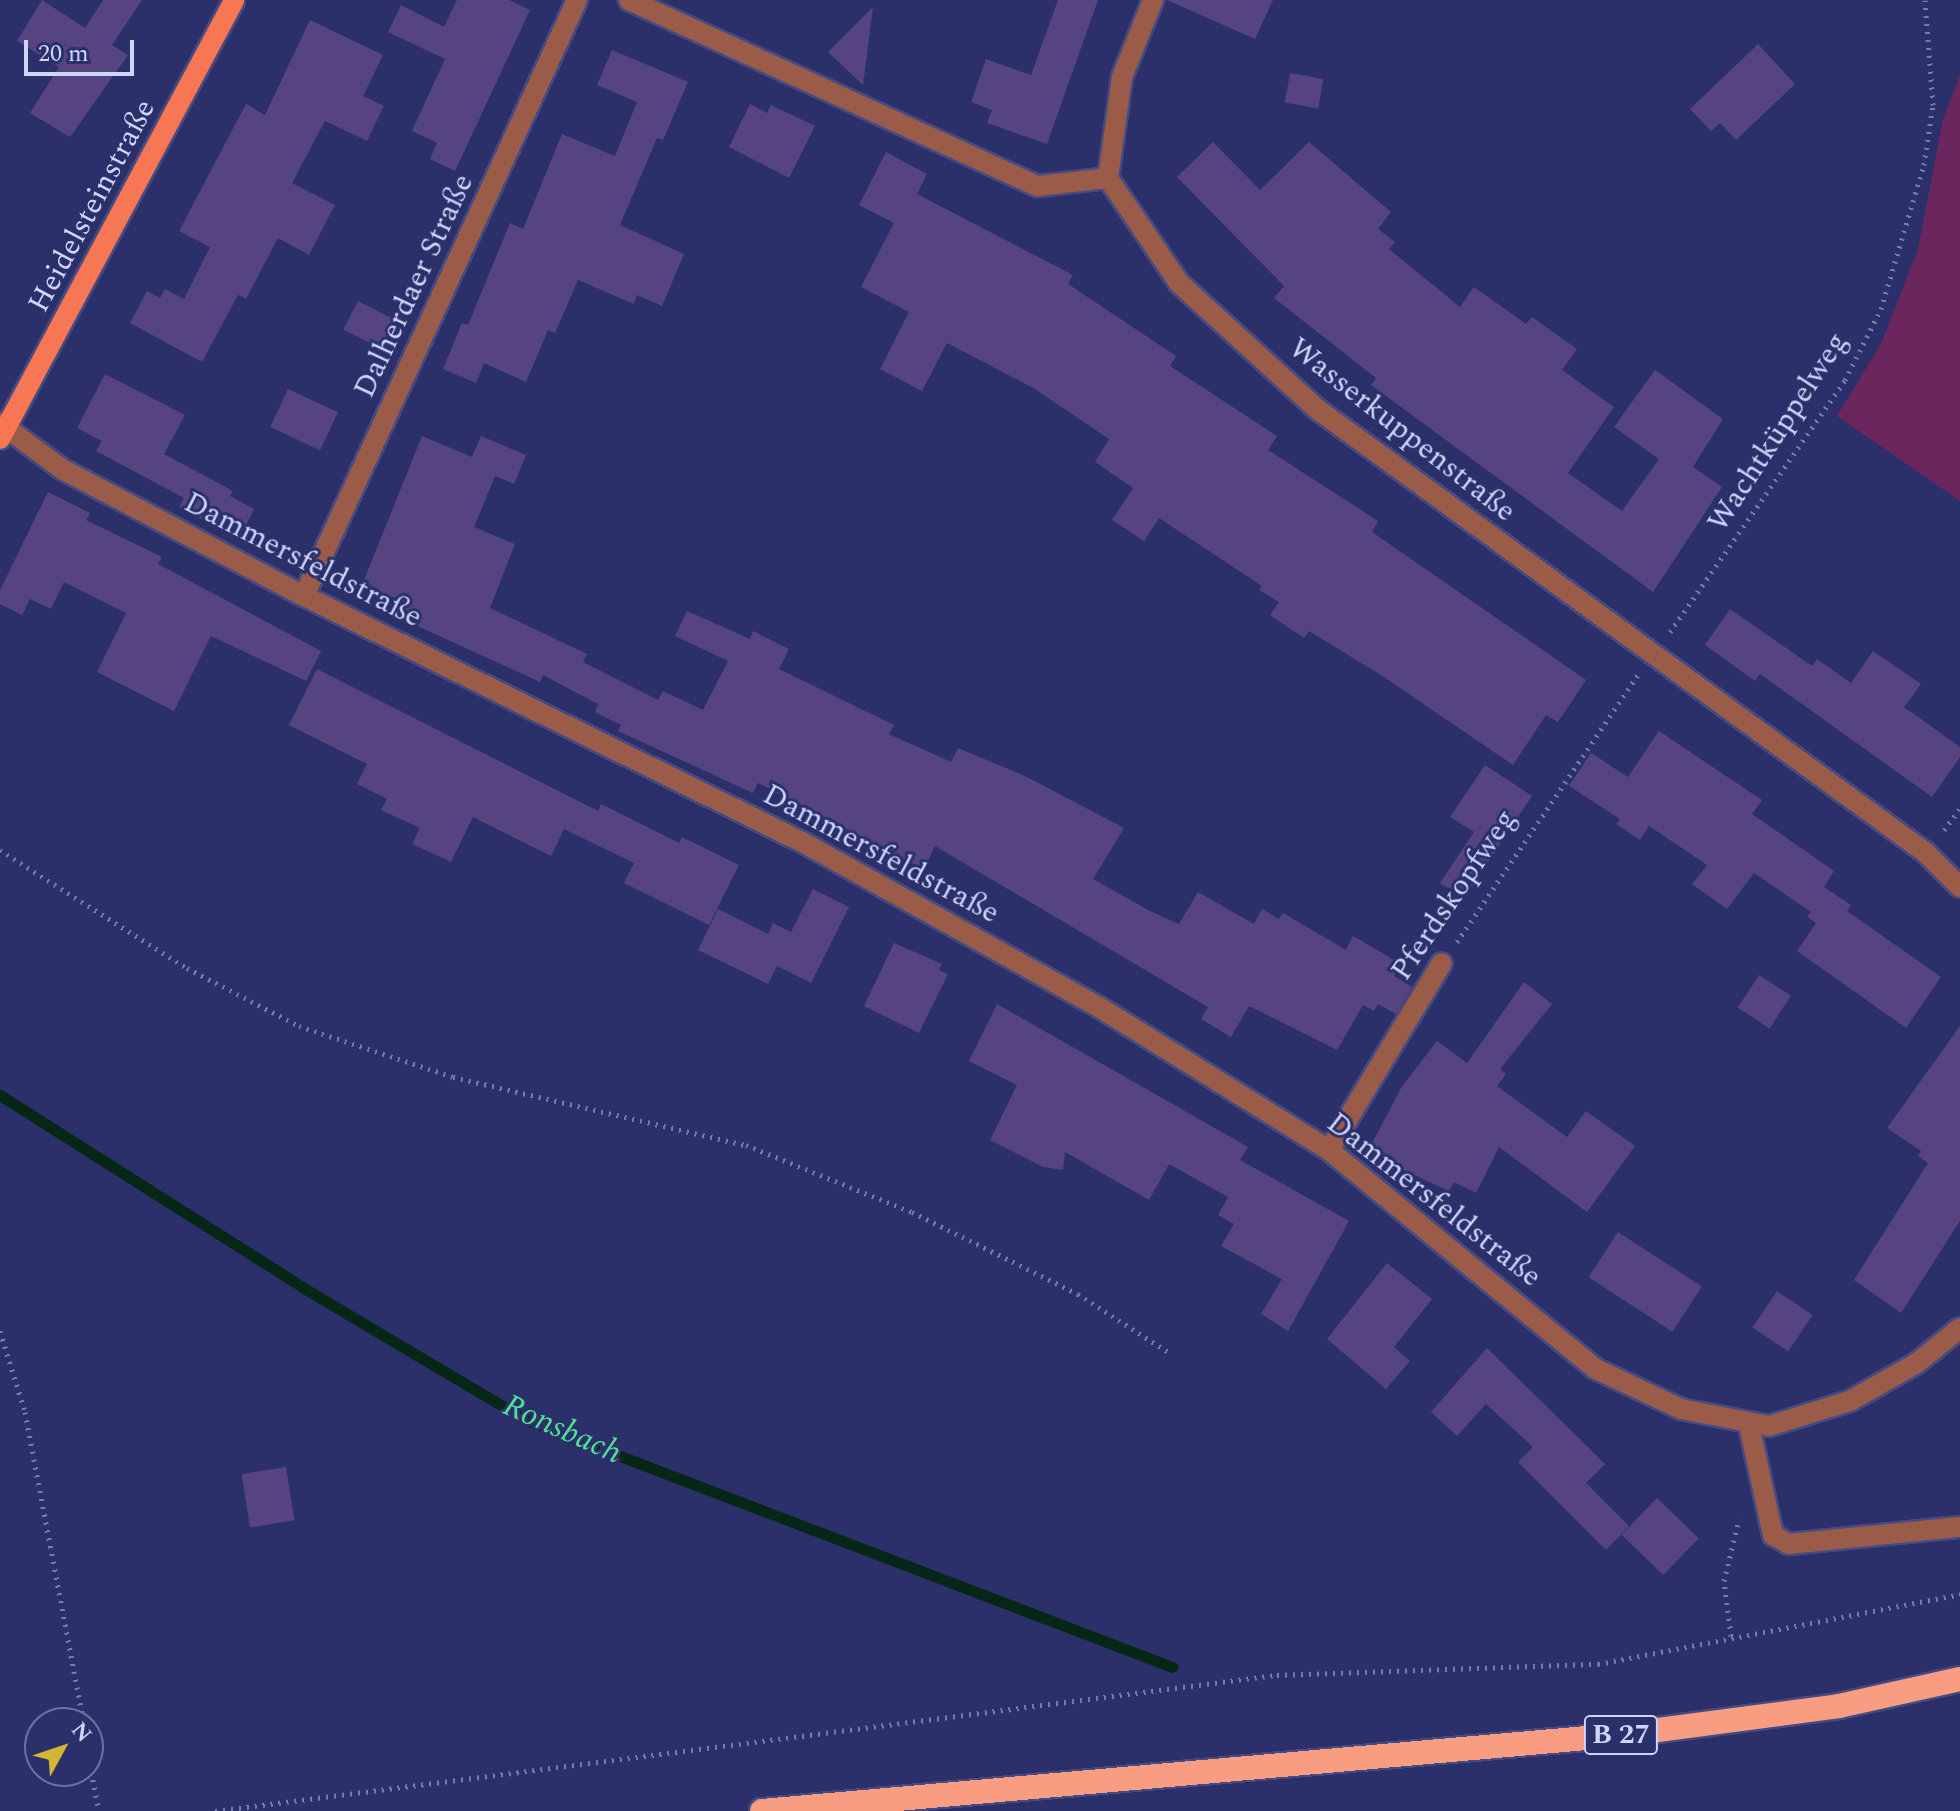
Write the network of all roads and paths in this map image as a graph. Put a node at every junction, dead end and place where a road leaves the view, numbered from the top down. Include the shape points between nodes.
1 (234, 0) edge
2 (577, 0) edge
3 (629, 0) edge
4 (1153, 0) edge
5 (1925, 0) edge
6 (1108, 178) junction
7 (2, 430) edge
8 (304, 596) junction
9 (1665, 640) dead end
10 (1636, 678) dead end
11 (1960, 809) edge
12 (1944, 830) dead end
13 (0, 850) edge
14 (1960, 887) edge
15 (1442, 963) joint
16 (1329, 1150) junction
17 (1960, 1328) edge
18 (0, 1331) edge
19 (1168, 1352) dead end
20 (1749, 1425) junction
21 (1960, 1527) edge
22 (1736, 1541) dead end
23 (1960, 1594) edge
24 (1731, 1636) junction
25 (1960, 1679) edge
26 (81, 1707) edge
27 (94, 1787) edge
28 (99, 1811) edge
29 (215, 1811) edge
30 (762, 1811) edge

1 - 7 main road, Heidelsteinstraße
2 - 8 street, Dalherdaer Straße
3 - 6 street via 1038,186
4 - 6 street via 1122,77
5 - 9 path, Wachtküppelweg via 1933,105 1924,165 1881,309 1845,380
6 - 14 street, Wasserkuppenstraße via 1179,283 1317,409 1926,853
7 - 8 street, Dammersfeldstraße via 62,469
8 - 16 street, Dammersfeldstraße via 804,843 1099,1007
10 - 15 path, Pferdskopfweg
11 - 12 path
13 - 19 path via 187,968 299,1026 453,1077 746,1145 912,1212 1078,1294
15 - 16 street, Pferdskopfweg
16 - 20 street, Dammersfeldstraße via 1596,1369 1681,1409
17 - 20 street via 1917,1363 1850,1401 1769,1426
18 - 26 path via 25,1412
20 - 21 street via 1773,1535 1789,1544
22 - 24 path via 1724,1581
23 - 24 path
24 - 29 path via 1598,1664 1277,1675
25 - 30 highway, B 27 via 1839,1706 1620,1735
27 - 28 path

